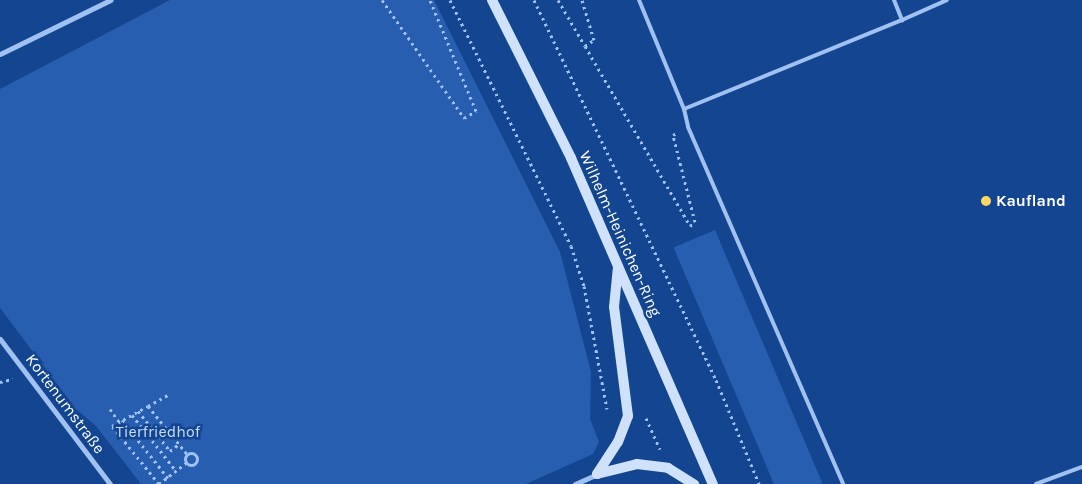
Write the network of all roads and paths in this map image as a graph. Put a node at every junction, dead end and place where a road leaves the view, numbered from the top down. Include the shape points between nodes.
1 (110, 0) edge
2 (382, 0) edge
3 (430, 0) edge
4 (450, 0) edge
5 (492, 0) edge
6 (534, 0) edge
7 (558, 0) edge
8 (582, 0) edge
9 (639, 0) edge
10 (894, 0) edge
11 (947, 0) edge
12 (902, 20) junction
13 (585, 46) junction
14 (0, 54) edge
15 (684, 109) junction
16 (688, 127) junction
17 (618, 266) junction
18 (0, 339) edge
19 (168, 395) dead end
20 (148, 406) junction
21 (110, 409) dead end
22 (138, 411) junction
23 (132, 415) junction
24 (628, 416) junction
25 (120, 421) junction
26 (179, 444) junction
27 (187, 454) junction
28 (187, 462) junction
29 (1082, 467) edge
30 (668, 468) junction
31 (176, 471) junction
32 (597, 474) junction
33 (168, 478) junction
34 (110, 484) edge
35 (159, 484) edge
36 (575, 484) edge
37 (694, 484) edge
38 (713, 484) edge
39 (759, 484) edge
40 (843, 484) edge
41 (1036, 484) edge

1 - 14 street
2 - 3 path via 464,118 476,111
4 - 24 path via 571,246 584,286 608,412
5 - 17 main road, Wilhelm-Heinichen-Ring via 571,158
6 - 39 path via 666,272
7 - 13 path
8 - 13 path via 594,40
9 - 15 lane
10 - 12 lane
11 - 12 lane
12 - 15 lane
13 - 16 path via 690,226 695,222 673,135
15 - 16 lane
16 - 40 lane
17 - 24 main road via 614,307
17 - 38 main road, Wilhelm-Heinichen-Ring
18 - 34 street, Kortenumstraße
19 - 20 path
20 - 22 path
20 - 26 path
21 - 25 path
22 - 23 path
22 - 26 path via 170,451
23 - 25 path
23 - 31 path
24 - 30 path via 646,418
24 - 32 main road via 618,442
25 - 33 path
25 - 35 path via 112,426
26 - 27 path
27 - 28 path
27 - 28 path via 194,453 197,458 194,464
28 - 31 path
29 - 41 lane
30 - 32 main road via 637,464
30 - 37 main road
31 - 33 path
32 - 36 street
33 - 35 path

